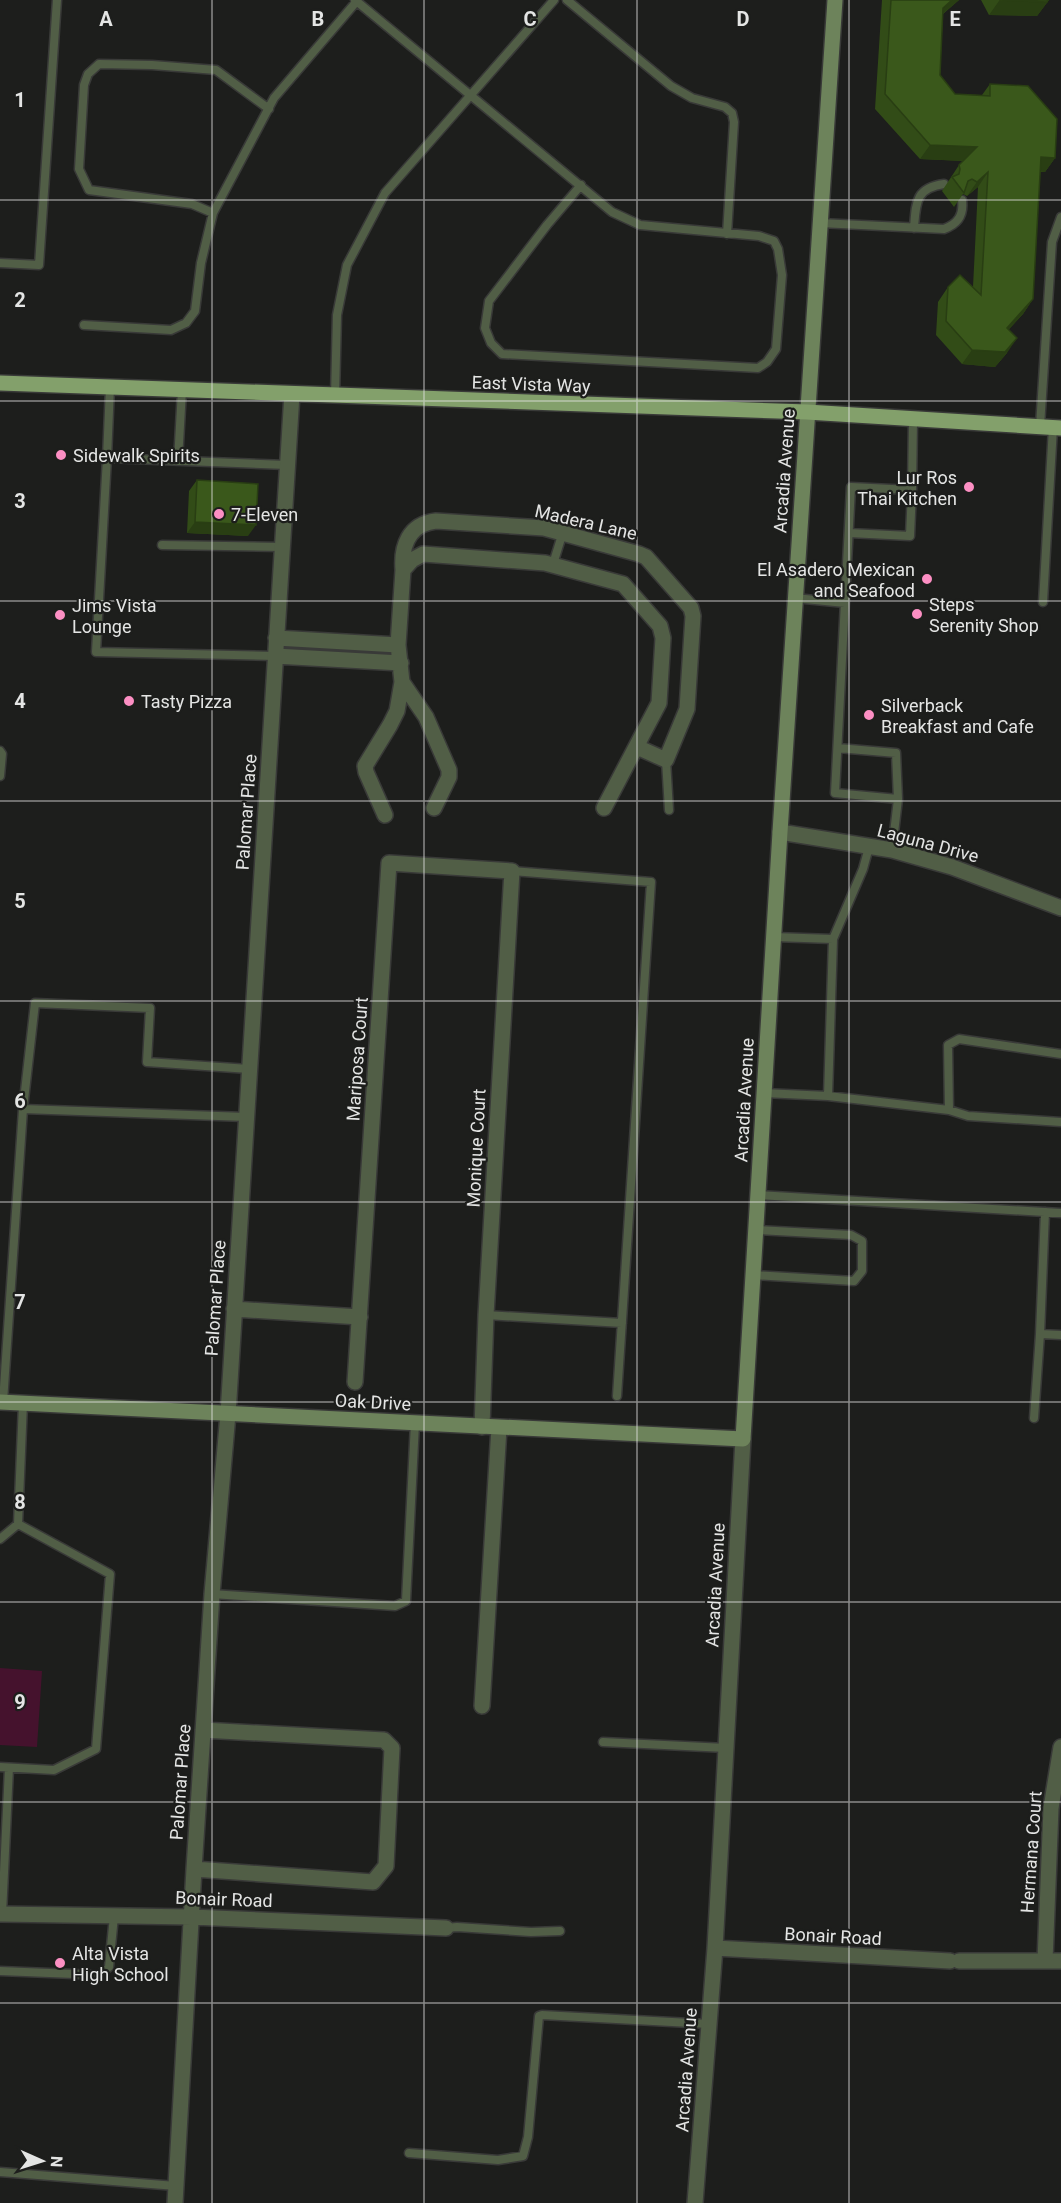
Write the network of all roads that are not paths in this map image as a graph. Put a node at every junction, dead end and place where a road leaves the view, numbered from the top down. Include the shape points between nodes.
1 (57, 0) edge
2 (554, 0) edge
3 (567, 0) edge
4 (835, 0) edge
5 (356, 1) edge
6 (471, 94) junction
7 (269, 109) junction
8 (944, 184) dead end
9 (581, 185) junction
10 (962, 200) edge
11 (213, 213) junction
12 (1061, 218) edge
13 (820, 223) junction
14 (914, 228) junction
15 (727, 234) junction
16 (0, 263) edge
17 (84, 325) dead end
18 (0, 383) edge
19 (110, 387) junction
20 (182, 390) junction
21 (292, 394) junction
22 (335, 396) junction
23 (807, 412) junction
24 (913, 419) junction
25 (1052, 427) edge
26 (107, 458) junction
27 (178, 461) junction
28 (287, 465) junction
29 (912, 490) junction
30 (563, 532) junction
31 (849, 533) junction
32 (162, 545) dead end
33 (282, 547) junction
34 (553, 564) junction
35 (402, 570) junction
36 (795, 597) junction
37 (1043, 602) dead end
38 (845, 603) junction
39 (276, 638) junction
40 (398, 645) junction
41 (275, 656) junction
42 (401, 663) junction
43 (402, 682) junction
44 (637, 747) junction
45 (838, 748) junction
46 (0, 751) edge
47 (666, 760) junction
48 (0, 776) edge
49 (898, 799) junction
50 (434, 808) dead end
51 (604, 808) dead end
52 (669, 810) dead end
53 (385, 815) dead end
54 (780, 832) junction
55 (869, 846) junction
56 (892, 850) junction
57 (512, 871) junction
58 (1061, 908) edge
59 (774, 937) junction
60 (833, 939) junction
61 (1061, 1054) edge
62 (249, 1069) junction
63 (764, 1093) junction
64 (828, 1096) junction
65 (23, 1109) junction
66 (949, 1110) junction
67 (246, 1117) junction
68 (1061, 1122) edge
69 (758, 1195) junction
70 (1045, 1212) junction
71 (1061, 1213) edge
72 (756, 1230) junction
73 (753, 1275) junction
74 (234, 1309) junction
75 (486, 1315) junction
76 (360, 1317) junction
77 (622, 1323) junction
78 (1040, 1334) junction
79 (1061, 1335) edge
80 (355, 1382) dead end
81 (617, 1396) dead end
82 (2, 1402) edge
83 (24, 1403) junction
84 (228, 1414) junction
85 (1034, 1418) dead end
86 (415, 1424) junction
87 (482, 1427) junction
88 (499, 1428) junction
89 (743, 1439) junction
90 (18, 1524) junction
91 (0, 1539) edge
92 (212, 1594) junction
93 (482, 1706) dead end
94 (203, 1730) junction
95 (603, 1742) dead end
96 (1061, 1747) edge
97 (726, 1748) junction
98 (4, 1767) edge
99 (194, 1869) junction
100 (1, 1914) edge
101 (114, 1916) junction
102 (192, 1917) junction
103 (446, 1928) joint
104 (560, 1931) dead end
105 (714, 1948) junction
106 (1045, 1961) junction
107 (1061, 1961) edge
108 (0, 1971) edge
109 (709, 2024) junction
110 (409, 2153) dead end
111 (0, 2172) edge
112 (176, 2186) junction
113 (175, 2203) edge
114 (695, 2203) edge

1 - 16 lane via 39,265
2 - 6 lane
3 - 15 lane via 671,86 732,112
4 - 13 street, Arcadia Avenue
5 - 6 lane
5 - 7 lane via 274,98
6 - 9 lane
6 - 22 lane via 385,193 347,265 337,315
7 - 11 lane
7 - 11 lane via 216,70 99,64 88,74 79,169 89,190 192,204
8 - 14 lane via 920,195
9 - 15 lane via 612,212 640,225
9 - 15 lane via 489,301 485,328 491,343 502,354 758,368 776,349 782,275 778,249 774,241 759,236
10 - 14 lane via 960,218 953,225 944,229
11 - 17 lane via 195,311 186,323 171,330
12 - 25 lane via 1052,243
13 - 14 lane
13 - 23 street, Arcadia Avenue
18 - 19 main road, East Vista Way
19 - 20 main road, East Vista Way
19 - 26 lane
20 - 21 main road, East Vista Way
20 - 27 lane
21 - 22 main road, East Vista Way
21 - 28 street, Palomar Place
22 - 23 main road, East Vista Way
23 - 24 main road, East Vista Way
23 - 36 street, Arcadia Avenue
24 - 25 main road, East Vista Way
24 - 29 lane
25 - 37 lane
26 - 27 lane
26 - 41 lane via 96,652
27 - 28 lane
28 - 33 street, Palomar Place
29 - 31 lane via 851,487
29 - 31 lane via 910,536
30 - 34 lane
30 - 35 street, Madera Lane via 428,522 403,545
30 - 47 street, Madera Lane via 646,557 691,608 689,697
31 - 38 lane
32 - 33 lane
33 - 39 street, Palomar Place
34 - 35 street via 423,554
34 - 44 street via 623,584 662,631 659,703
35 - 40 street, Madera Lane
36 - 38 lane
36 - 54 street, Arcadia Avenue
38 - 45 lane
39 - 40 street
39 - 41 street, Palomar Place
40 - 42 street, Madera Lane
41 - 42 street
41 - 62 street, Palomar Place
42 - 43 street
43 - 50 street via 426,717 449,770
43 - 53 street via 397,711 365,766
44 - 47 street
44 - 51 street
45 - 49 lane via 896,753
45 - 49 lane via 835,793
46 - 48 lane
47 - 52 lane
49 - 56 lane
54 - 55 street, Laguna Drive
54 - 59 street, Arcadia Avenue
55 - 56 street, Laguna Drive
55 - 60 lane
56 - 58 street, Laguna Drive via 952,867
57 - 75 street, Monique Court
57 - 76 street, Mariposa Court via 389,863
57 - 77 lane via 651,882
59 - 60 lane
59 - 63 street, Arcadia Avenue
60 - 64 lane
61 - 66 lane via 959,1039 948,1045
62 - 65 lane via 147,1062 150,1008 35,1004
62 - 67 street, Palomar Place
63 - 64 lane
63 - 69 street, Arcadia Avenue
64 - 66 lane
65 - 67 lane
65 - 82 lane
66 - 68 lane via 968,1116
67 - 74 street, Palomar Place
69 - 70 lane
69 - 72 street, Arcadia Avenue
70 - 71 lane
70 - 78 lane
72 - 73 street, Arcadia Avenue
72 - 73 lane via 851,1235 862,1241 862,1271 854,1281
73 - 89 street, Arcadia Avenue
74 - 76 street
74 - 84 street, Palomar Place
75 - 77 lane
75 - 87 street, Monique Court
76 - 80 street, Mariposa Court
77 - 81 lane
78 - 79 lane
78 - 85 lane
82 - 83 street, Oak Drive
83 - 84 street, Oak Drive
83 - 90 lane
84 - 86 street, Oak Drive
84 - 92 street, Palomar Place
86 - 87 street, Oak Drive
86 - 92 lane via 406,1601 395,1606
87 - 88 street, Oak Drive
88 - 89 street, Oak Drive
88 - 93 street
89 - 97 street, Arcadia Avenue
90 - 91 lane
90 - 98 lane via 110,1574 96,1749 54,1770
92 - 94 street, Palomar Place
94 - 99 street, Palomar Place
94 - 99 street via 384,1740 392,1748 386,1866 373,1882
95 - 97 lane
96 - 106 street, Hermana Court via 1051,1808
97 - 105 street, Arcadia Avenue
98 - 100 lane
99 - 102 street, Palomar Place
100 - 101 street, Bonair Road
101 - 102 street, Bonair Road
101 - 108 lane via 109,1967 99,1975
102 - 103 street, Bonair Road
102 - 112 street, Palomar Place
103 - 104 lane
105 - 106 street, Bonair Road via 954,1961
105 - 109 street, Arcadia Avenue
106 - 107 street, Bonair Road
109 - 110 lane via 539,2016 524,2156 498,2160
109 - 114 street, Arcadia Avenue
111 - 112 lane
112 - 113 street, Palomar Place

